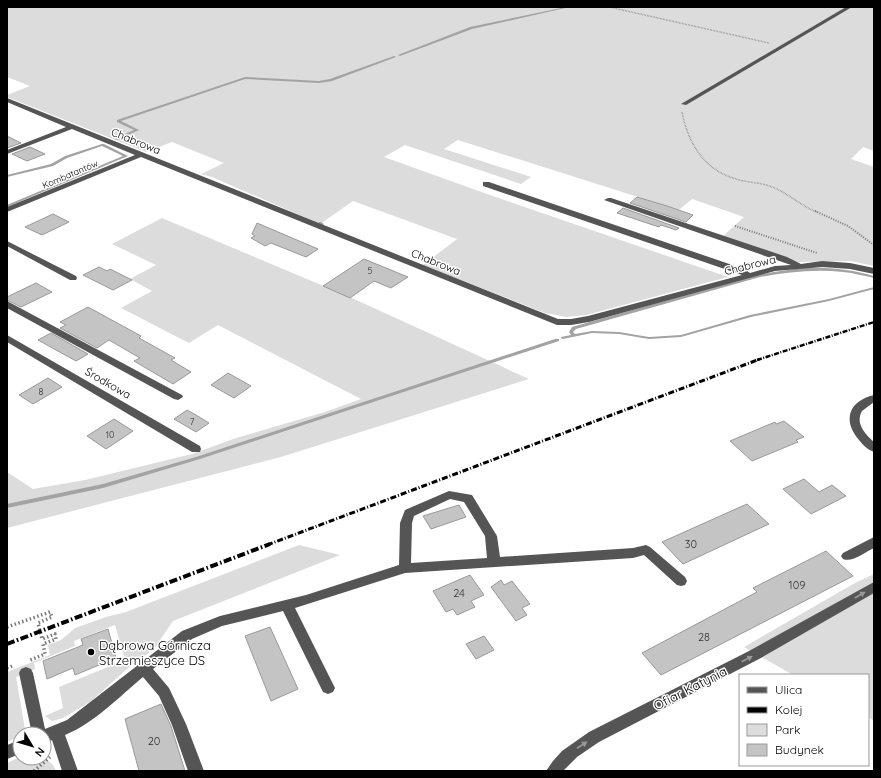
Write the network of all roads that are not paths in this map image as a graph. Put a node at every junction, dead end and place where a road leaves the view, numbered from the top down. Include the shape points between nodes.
1 (850, 7) edge
2 (7, 100) edge
3 (684, 104) road end
4 (72, 127) junction
5 (7, 152) edge
6 (140, 155) junction
7 (486, 184) dead end
8 (608, 200) dead end
9 (7, 210) edge
10 (7, 243) edge
11 (798, 265) junction
12 (874, 271) edge
13 (749, 276) junction
14 (73, 278) dead end
15 (7, 304) edge
16 (7, 338) edge
17 (178, 397) dead end
18 (874, 398) edge
19 (874, 448) edge
20 (196, 449) dead end
21 (874, 542) edge
22 (848, 556) dead end
23 (494, 562) junction
24 (405, 568) junction
25 (681, 581) dead end
26 (874, 587) edge
27 (286, 604) junction
28 (24, 666) road end
29 (144, 668) junction
30 (328, 688) dead end
31 (37, 726) edge
32 (52, 733) edge
33 (52, 738) edge
34 (70, 771) edge
35 (196, 771) edge
36 (554, 771) edge

1 - 3 street
2 - 4 street, Chabrowa
4 - 5 street
4 - 6 street, Chabrowa
6 - 9 street, Kombatantów
6 - 13 street, Chabrowa via 557,322 589,319
7 - 13 street via 741,270
8 - 11 street
10 - 14 street
11 - 12 street, Chabrowa via 840,265
11 - 13 street, Chabrowa
15 - 17 street
16 - 20 street, Środkowa
18 - 19 street via 859,407 854,417 859,435
21 - 22 street
23 - 24 street
23 - 24 street via 491,536 468,498 449,495 409,512 406,523
23 - 25 street via 646,550
24 - 27 street
36 -> 26 street, Ofiar Katynia via 574,750 594,737 754,655
27 - 29 street via 220,621 187,635
27 - 30 street
28 - 31 street
29 - 32 street via 88,714 72,725
29 - 35 street via 164,692
33 - 34 street

